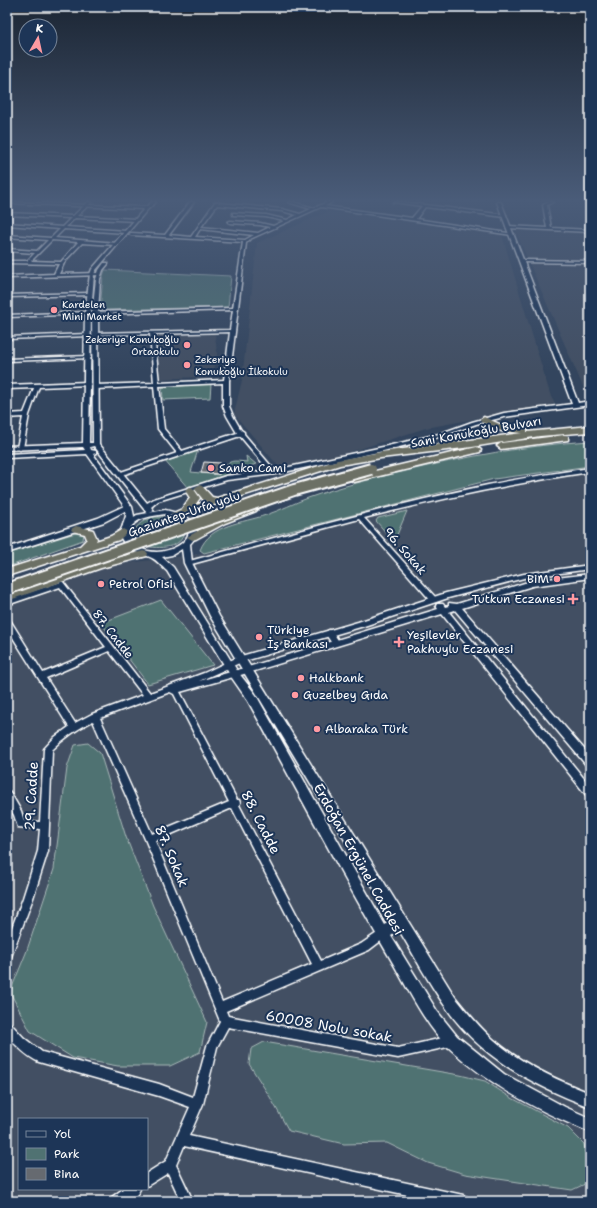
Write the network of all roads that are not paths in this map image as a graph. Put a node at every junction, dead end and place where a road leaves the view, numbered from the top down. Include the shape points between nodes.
1 (32, 258) edge
2 (66, 258) edge
3 (105, 258) edge
4 (110, 258) edge
5 (243, 258) edge
6 (29, 261) junction
7 (523, 261) joint
8 (7, 262) edge
9 (590, 262) edge
10 (62, 263) junction
11 (92, 274) junction
12 (99, 274) junction
13 (56, 275) junction
14 (7, 277) edge
15 (90, 294) junction
16 (7, 296) edge
17 (236, 309) junction
18 (88, 313) junction
19 (95, 313) junction
20 (7, 316) edge
21 (233, 331) junction
22 (95, 334) junction
23 (152, 334) junction
24 (88, 335) junction
25 (7, 338) edge
26 (89, 358) junction
27 (7, 360) edge
28 (226, 381) junction
29 (88, 384) junction
30 (156, 384) junction
31 (38, 386) junction
32 (7, 387) edge
33 (96, 387) junction
34 (590, 403) edge
35 (575, 404) junction
36 (26, 415) junction
37 (7, 416) edge
38 (484, 420) junction
39 (474, 423) junction
40 (590, 429) edge
41 (549, 432) junction
42 (242, 433) junction
43 (590, 436) edge
44 (96, 444) junction
45 (481, 444) junction
46 (86, 446) junction
47 (7, 448) edge
48 (20, 448) junction
49 (101, 450) junction
50 (89, 453) junction
51 (180, 453) junction
52 (7, 456) edge
53 (369, 466) junction
54 (590, 470) edge
55 (272, 472) junction
56 (120, 474) junction
57 (194, 489) junction
58 (217, 501) junction
59 (128, 506) junction
60 (187, 509) junction
61 (149, 510) junction
62 (176, 514) junction
63 (360, 517) junction
64 (76, 529) junction
65 (125, 529) junction
66 (189, 540) junction
67 (83, 549) junction
68 (7, 551) edge
69 (149, 554) junction
70 (188, 563) junction
71 (590, 567) edge
72 (7, 573) edge
73 (590, 576) edge
74 (7, 581) edge
75 (7, 589) edge
76 (7, 597) edge
77 (434, 600) junction
78 (7, 603) edge
79 (456, 606) junction
80 (443, 610) junction
81 (7, 622) edge
82 (329, 634) junction
83 (336, 643) junction
84 (110, 648) junction
85 (241, 659) junction
86 (232, 670) junction
87 (248, 670) junction
88 (42, 677) junction
89 (176, 691) junction
90 (149, 697) junction
91 (95, 716) junction
92 (74, 728) junction
93 (590, 763) edge
94 (320, 789) junction
95 (590, 793) edge
96 (305, 794) junction
97 (7, 796) edge
98 (236, 803) junction
99 (44, 826) junction
100 (150, 839) junction
101 (402, 922) junction
102 (383, 934) junction
103 (7, 954) edge
104 (318, 966) junction
105 (220, 1008) junction
106 (224, 1021) junction
107 (7, 1028) edge
108 (452, 1041) junction
109 (590, 1100) edge
110 (197, 1104) junction
111 (590, 1124) edge
112 (181, 1140) junction
113 (170, 1165) junction
114 (148, 1179) edge
115 (132, 1190) edge
116 (116, 1201) edge
117 (187, 1201) edge
118 (463, 1201) edge

1 - 6 street
2 - 10 street
3 - 11 street
4 - 12 street
5 - 17 street
6 - 8 street
6 - 10 street
7 - 9 street
7 - 35 street
10 - 13 street
11 - 12 street
11 - 13 street
11 - 15 street
12 - 19 street
13 - 14 street
15 - 16 street
15 - 18 street
17 - 19 street
17 - 21 street
18 - 20 street
18 - 24 street
19 - 22 street
21 - 23 street
21 - 28 street
22 - 23 street
22 - 33 street
23 - 30 street
24 - 25 street
24 - 26 street
26 - 27 street
26 - 29 street
28 - 30 street
28 - 42 street via 226,406
29 - 31 street
29 - 46 street
30 - 33 street
30 - 51 street via 161,429
31 - 32 street
31 - 36 street
33 - 44 street
34 - 35 street
35 - 38 street
36 - 37 street
36 - 48 street
38 - 39 street
38 - 41 highway via 504,429
39 - 45 highway via 494,429 494,437
39 - 55 street via 441,435
40 - 41 highway, Sani Konukoğlu Bulvarı
41 - 45 highway, Sani Konukoğlu Bulvarı
42 - 51 street
42 - 55 street
43 - 45 highway, Sani Konukoğlu Bulvarı
44 - 46 street
44 - 49 street
45 - 53 highway, Sani Konukoğlu Bulvarı
45 - 58 highway via 389,454 338,463
45 - 66 highway via 293,495 222,522
46 - 48 street
46 - 50 street
47 - 48 street
49 - 50 street
49 - 56 street
50 - 52 street
50 - 59 street
51 - 56 street
53 - 74 highway, Gaziantep-Urfa yolu via 290,484
53 - 75 highway, Gaziantep-Urfa yolu, bridge
54 - 63 street via 502,483
55 - 57 street via 226,478
56 - 61 street
57 - 58 highway via 209,500
57 - 60 highway via 195,498
57 - 61 street via 156,500
58 - 60 highway
59 - 64 street
59 - 65 street via 130,516
60 - 62 highway
61 - 62 main road
61 - 65 main road via 134,519
62 - 66 main road via 190,523 193,530
63 - 70 street
63 - 77 street, 96. Sokak
64 - 67 highway via 89,532 92,539
64 - 68 street
65 - 67 highway via 115,538
65 - 69 main road via 123,539 126,545
66 - 69 main road via 167,553
66 - 70 main road
67 - 72 highway
69 - 76 highway via 98,566
69 - 86 main road, Erdoğan Ergünel Caddesi via 170,569
70 - 85 main road
71 - 77 street via 524,576
73 - 79 street via 531,584
77 - 79 street
77 - 80 street
77 - 82 street
78 - 84 street, 87. Cadde via 61,584
79 - 80 street
79 - 93 street
80 - 83 street
80 - 95 street
81 - 88 street
82 - 83 street
82 - 85 street
83 - 87 street
84 - 88 street
84 - 90 street, 87. Cadde
85 - 86 street
85 - 87 main road
86 - 87 street
86 - 89 street
86 - 90 street
86 - 96 main road, Erdoğan Ergünel Caddesi via 252,698
87 - 94 main road
88 - 92 street
89 - 90 street
89 - 98 street, 88. Cadde
90 - 91 street, 29. Cadde
91 - 92 street, 29. Cadde
91 - 100 street, 87. Sokak
92 - 99 street, 29. Cadde via 58,737 48,749
94 - 96 main road
94 - 101 main road
96 - 102 main road, Erdoğan Ergünel Caddesi
97 - 99 street via 21,824
98 - 100 street
98 - 104 street, 88. Cadde
99 - 103 street, 29. Cadde via 43,851
100 - 105 street, 87. Sokak
101 - 102 main road
101 - 109 main road via 450,1002 478,1035 532,1074 566,1092
102 - 104 street via 365,946
102 - 108 main road, Erdoğan Ergünel Caddesi via 432,1016
104 - 105 street
105 - 106 street, 87. Sokak
106 - 108 street, 60008 Nolu sokak via 398,1053
106 - 110 street via 212,1046
107 - 110 street via 39,1057 159,1090
108 - 111 main road, Erdoğan Ergünel Caddesi via 499,1079 560,1112
110 - 112 street
112 - 113 street
112 - 118 street
113 - 114 street
113 - 117 street
115 - 116 street

